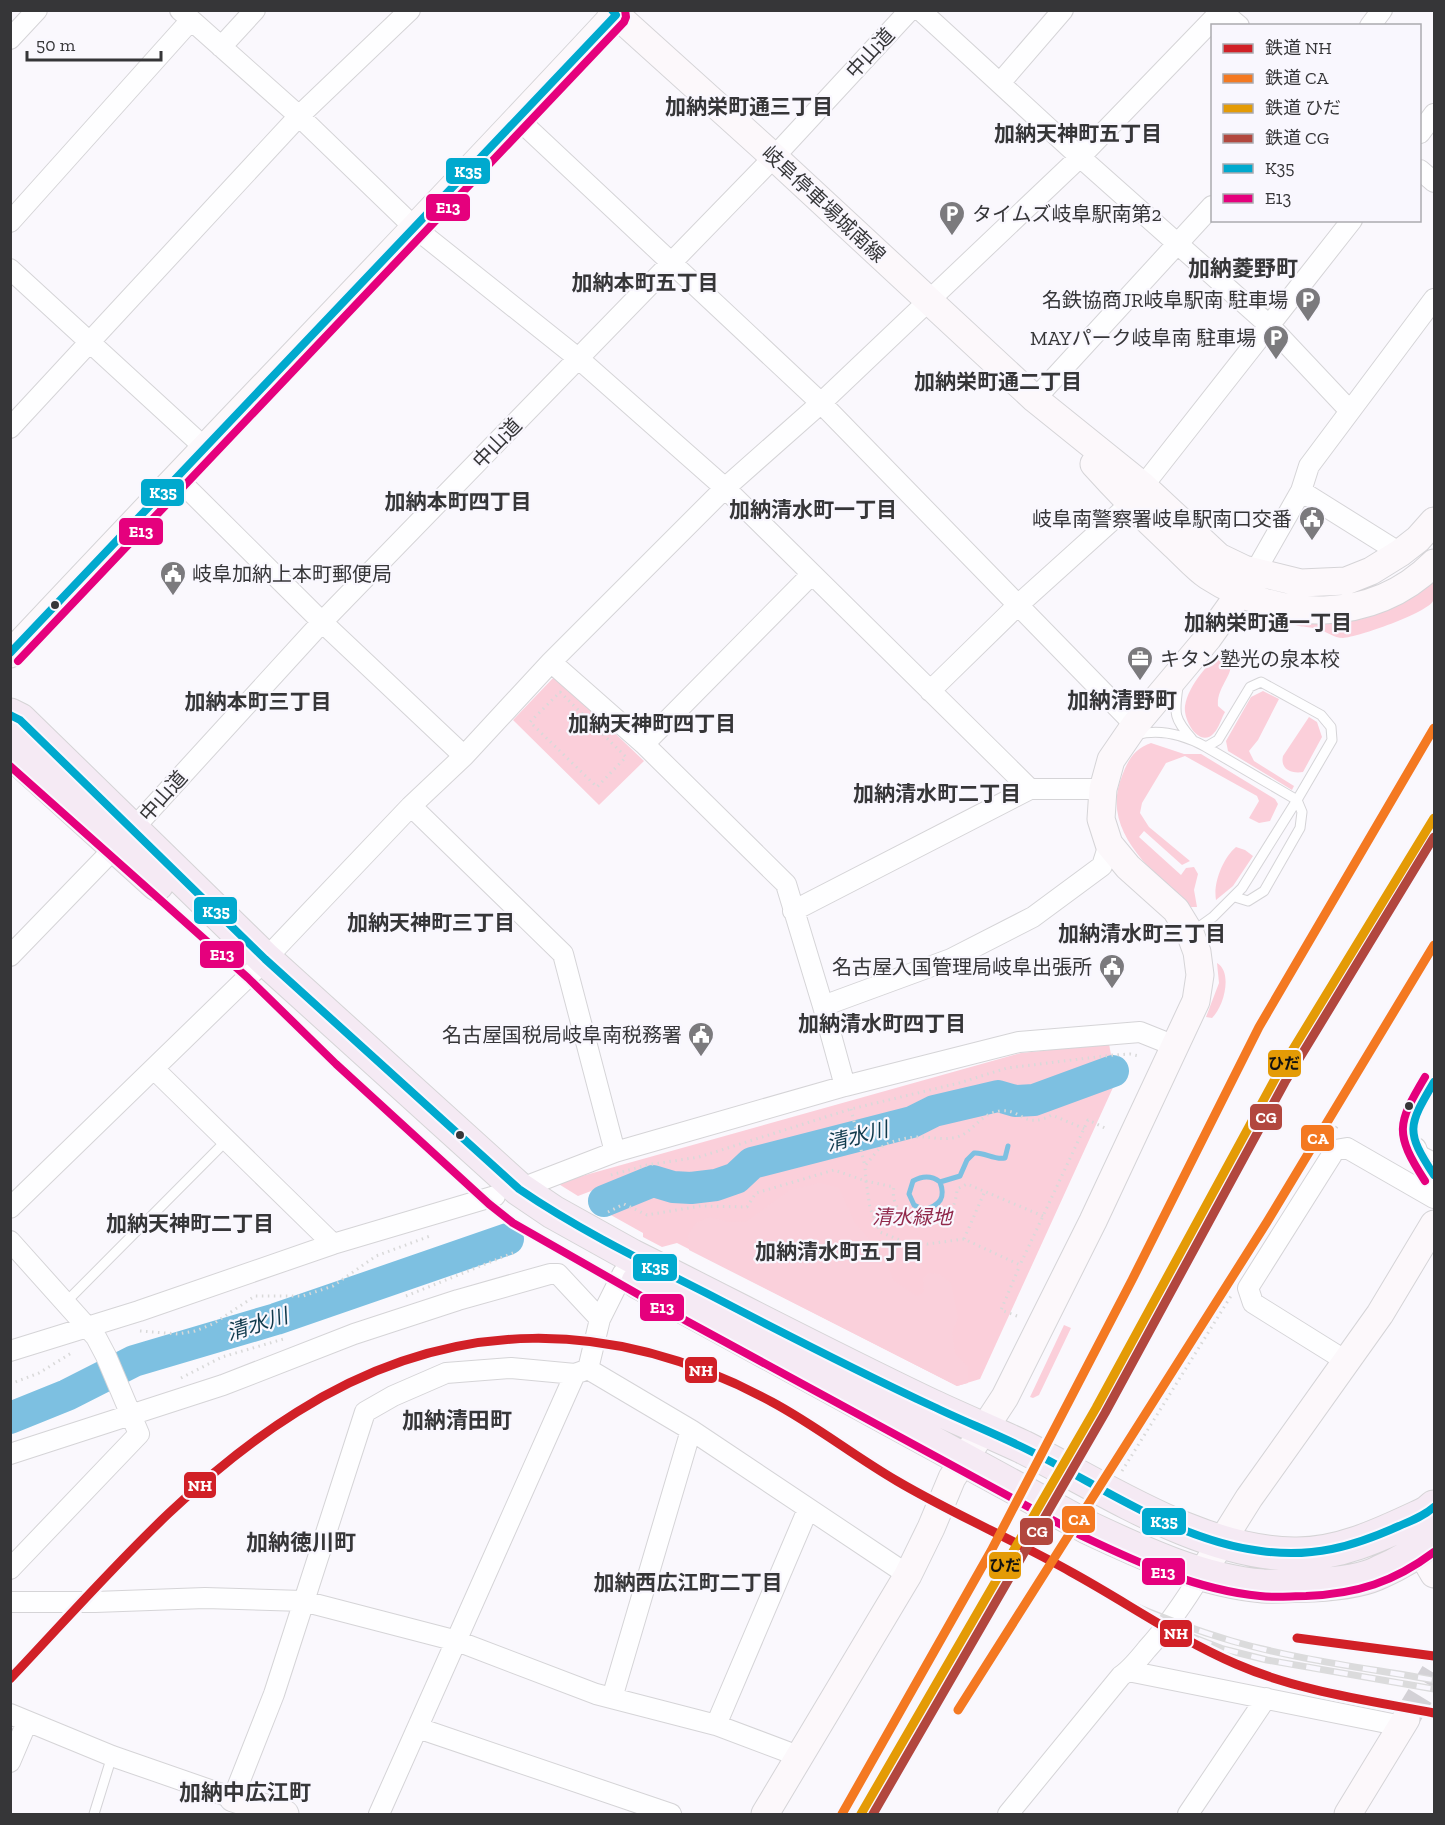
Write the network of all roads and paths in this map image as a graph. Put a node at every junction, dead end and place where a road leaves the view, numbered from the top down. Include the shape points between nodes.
1 (37, 10) edge
2 (255, 10) edge
3 (410, 10) edge
4 (910, 10) edge
5 (920, 10) edge
6 (1063, 10) edge
7 (1382, 10) edge
8 (1221, 11) edge
9 (615, 12) edge
10 (186, 15) edge
11 (1237, 24) edge
12 (1372, 24) edge
13 (10, 39) edge
14 (221, 47) junction
15 (1000, 83) junction
16 (1434, 114) edge
17 (299, 116) junction
18 (518, 119) junction
19 (1421, 130) edge
20 (774, 157) junction
21 (1080, 157) junction
22 (1421, 172) edge
23 (1434, 182) edge
24 (1211, 207) edge
25 (10, 222) edge
26 (1350, 222) edge
27 (415, 228) junction
28 (1178, 244) junction
29 (672, 263) junction
30 (10, 269) edge
31 (1434, 299) edge
32 (930, 301) junction
33 (1270, 326) junction
34 (90, 342) junction
35 (579, 359) junction
36 (1035, 399) junction
37 (821, 403) junction
38 (1350, 411) junction
39 (10, 428) edge
40 (204, 447) junction
41 (176, 477) junction
42 (726, 488) junction
43 (1301, 491) junction
44 (1137, 495) junction
45 (1434, 521) edge
46 (1400, 553) junction
47 (1434, 563) edge
48 (812, 574) junction
49 (1247, 583) junction
50 (1017, 605) junction
51 (322, 622) junction
52 (10, 654) edge
53 (551, 662) junction
54 (1183, 668) junction
55 (930, 691) junction
56 (10, 715) edge
57 (1131, 731) junction
58 (1192, 739) junction
59 (644, 744) junction
60 (1206, 747) junction
61 (10, 751) edge
62 (464, 756) junction
63 (626, 757) joint
64 (1030, 789) junction
65 (1103, 789) junction
66 (1297, 800) junction
67 (411, 806) junction
68 (124, 839) junction
69 (1109, 843) junction
70 (1235, 897) junction
71 (793, 911) junction
72 (1190, 933) junction
73 (10, 956) edge
74 (260, 965) junction
75 (823, 1006) junction
76 (1175, 1046) junction
77 (1139, 1056) dead end
78 (154, 1069) junction
79 (1434, 1082) edge
80 (844, 1086) junction
81 (850, 1109) junction
82 (1338, 1125) dead end
83 (1105, 1128) dead end
84 (1085, 1129) junction
85 (1332, 1135) dead end
86 (227, 1140) junction
87 (1416, 1148) junction
88 (615, 1152) junction
89 (1434, 1157) edge
90 (865, 1166) junction
91 (1434, 1174) edge
92 (607, 1176) dead end
93 (866, 1181) junction
94 (985, 1191) junction
95 (507, 1193) junction
96 (1434, 1198) edge
97 (10, 1208) edge
98 (608, 1212) dead end
99 (1043, 1216) junction
100 (1434, 1224) edge
101 (440, 1233) dead end
102 (964, 1239) junction
103 (10, 1241) edge
104 (333, 1244) junction
105 (513, 1253) dead end
106 (1020, 1265) junction
107 (622, 1273) junction
108 (1233, 1293) dead end
109 (402, 1298) dead end
110 (66, 1302) junction
111 (1017, 1316) dead end
112 (600, 1319) junction
113 (134, 1331) dead end
114 (92, 1332) junction
115 (293, 1337) dead end
116 (10, 1351) edge
117 (1346, 1361) junction
118 (582, 1372) junction
119 (171, 1382) dead end
120 (10, 1384) edge
121 (132, 1416) junction
122 (983, 1429) junction
123 (691, 1430) junction
124 (10, 1454) edge
125 (963, 1459) junction
126 (1118, 1478) dead end
127 (1434, 1507) edge
128 (808, 1509) junction
129 (1221, 1541) junction
130 (1430, 1555) edge
131 (10, 1569) edge
132 (1202, 1573) junction
133 (908, 1575) junction
134 (303, 1601) junction
135 (10, 1602) edge
136 (457, 1641) junction
137 (1128, 1671) junction
138 (612, 1698) junction
139 (1266, 1698) junction
140 (19, 1718) edge
141 (1404, 1723) joint
142 (716, 1725) junction
143 (418, 1728) junction
144 (112, 1756) junction
145 (801, 1757) junction
146 (10, 1762) edge
147 (233, 1798) junction
148 (94, 1815) edge
149 (285, 1815) edge
150 (379, 1815) edge
151 (670, 1815) edge
152 (765, 1815) edge
153 (1008, 1815) edge
154 (1188, 1815) edge
155 (1347, 1815) edge

1 - 13 street
2 - 14 street
3 - 17 street
4 - 20 street, 中山道
5 - 15 street
6 - 15 street
7 - 12 street
8 - 11 street
8 - 21 street
9 - 18 street
9 - 20 street, 岐阜停車場城南線
10 - 14 street
10 - 25 street
14 - 17 street
15 - 21 street
16 - 19 street
17 - 27 street
17 - 34 street
18 - 27 street
18 - 29 street
20 - 29 street, 中山道
20 - 32 street, 岐阜停車場城南線
21 - 28 street
21 - 32 street
22 - 23 street
24 - 28 street
26 - 33 street
27 - 35 street
27 - 40 street
28 - 33 street
28 - 36 street
29 - 35 street, 中山道
29 - 37 street
30 - 34 street
31 - 38 street
32 - 36 street, 岐阜停車場城南線
32 - 37 street
33 - 38 street
33 - 44 street
34 - 39 street
34 - 40 street
35 - 42 street
35 - 51 street, 中山道
36 - 44 street, 岐阜停車場城南線
37 - 42 street
37 - 50 street
38 - 43 street via 1309,466
40 - 41 street
41 - 51 street
41 - 52 street
42 - 48 street
42 - 53 street
43 - 46 street
43 - 49 street
44 - 49 street, 岐阜停車場城南線 via 1206,574
44 - 50 street
45 - 46 street
46 - 49 street via 1346,581
47 - 49 street via 1420,578 1402,588 1359,607 1341,609 1291,609 1270,604
48 - 55 street
48 - 59 street
49 - 54 street
50 - 55 street
50 - 57 street
51 - 62 street
51 - 68 street, 中山道
53 - 59 street
53 - 62 street
54 - 57 street
54 - 58 lane via 1175,705 1178,723
55 - 64 street
56 - 68 highway via 20,720
57 - 58 lane via 1166,732
57 - 65 street via 1111,760
58 - 60 lane
59 - 71 street via 786,884
60 - 66 lane
60 - 66 lane via 1218,740 1250,687 1261,682 1321,715 1331,727 1332,740
61 - 68 highway
62 - 67 street
63 - 63 path via 597,787 530,722 560,692
64 - 65 street
64 - 71 street
65 - 69 street via 1101,819
66 - 70 lane
66 - 70 lane via 1302,812 1300,828 1264,891 1248,901
67 - 74 street
67 - 88 street via 563,954
68 - 73 street, 中山道
68 - 74 highway
69 - 72 street via 1128,867 1176,910
69 - 75 street via 1102,866 1033,917 951,959
70 - 72 lane
71 - 75 street
72 - 76 street via 1200,975 1196,1001
74 - 78 street
74 - 95 highway via 343,1056
75 - 80 street
76 - 80 street via 1140,1032 1019,1042
76 - 122 street via 1039,1330 1005,1397
77 - 81 path via 1113,1055 1007,1068
78 - 86 street
78 - 97 street
79 - 87 lane via 1411,1130
80 - 88 street
81 - 90 path
81 - 92 path via 699,1157
82 - 85 path
83 - 84 path via 1088,1120
84 - 90 path via 1052,1116 1030,1122 1002,1111 987,1114 957,1137 907,1138 881,1148
84 - 99 path
86 - 104 street
86 - 110 lane
87 - 89 lane
87 - 91 lane
87 - 96 street
88 - 95 street
90 - 93 path
93 - 94 path via 894,1186 896,1207 923,1223 936,1224 948,1215 956,1202 957,1189 967,1184
93 - 98 path via 834,1170 756,1193 747,1207 701,1206 647,1215 624,1204
93 - 102 path via 870,1208 880,1232 905,1242 928,1244
94 - 99 path
94 - 102 path
95 - 104 street
95 - 107 highway via 519,1214
95 - 122 highway via 553,1212 632,1256
96 - 117 street via 1347,1148 1335,1150 1248,1288 1253,1303
99 - 106 path
100 - 117 street via 1380,1314
101 - 113 path via 376,1256 333,1286 303,1296 255,1296 213,1324 195,1331
102 - 106 path
103 - 110 street
104 - 114 street
105 - 109 path
106 - 111 path via 1001,1310
107 - 112 street
107 - 125 highway
108 - 126 path
110 - 114 street
112 - 118 street
112 - 121 street via 558,1274 550,1274 354,1334
114 - 116 street via 41,1340
114 - 120 path via 39,1373
114 - 121 street
115 - 119 path via 222,1358
117 - 129 street
118 - 123 street
118 - 134 street via 511,1368 446,1373 365,1412
118 - 136 street
121 - 124 street
121 - 131 street via 138,1434
122 - 125 street
122 - 129 highway via 1158,1518
123 - 128 street
123 - 138 street
125 - 132 highway via 1114,1540
125 - 133 street
127 - 129 highway via 1371,1539 1332,1549 1273,1553
128 - 133 street
128 - 142 street
129 - 132 street
130 - 132 highway via 1378,1574 1331,1584 1265,1586
132 - 137 street via 1185,1603
133 - 145 street
134 - 135 street via 206,1598
134 - 136 street
134 - 147 street via 274,1694
136 - 138 street
136 - 143 street
137 - 139 street
137 - 153 street
138 - 142 street
139 - 141 street
139 - 154 street
140 - 144 street
140 - 146 street
141 - 155 street
142 - 145 street
143 - 150 street
143 - 151 street
144 - 147 street
144 - 148 lane
145 - 152 street
147 - 149 street

